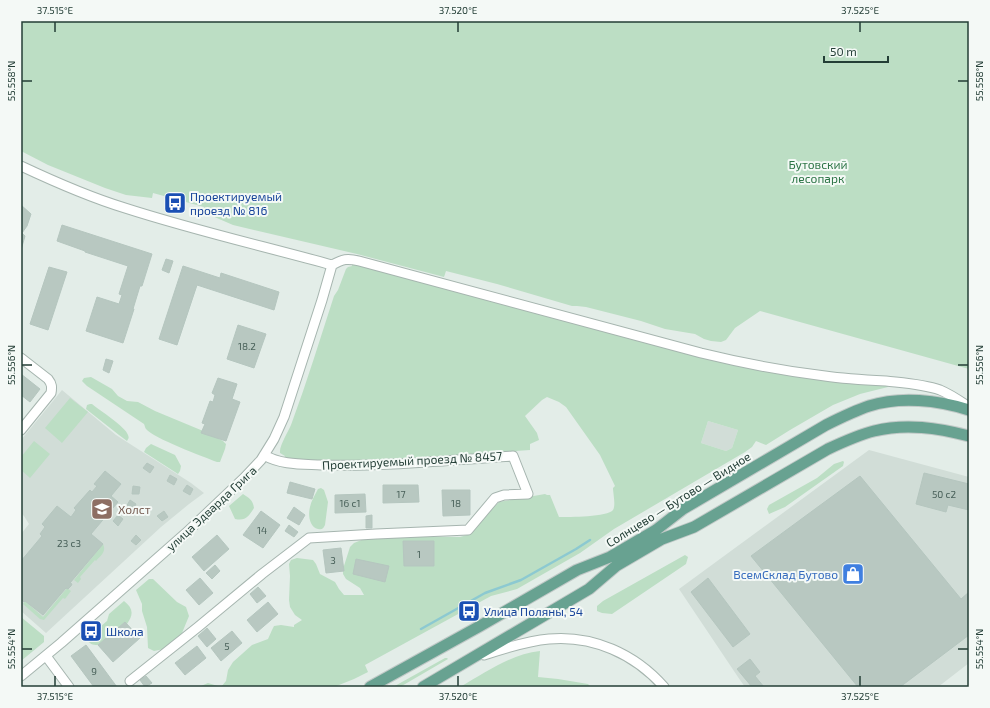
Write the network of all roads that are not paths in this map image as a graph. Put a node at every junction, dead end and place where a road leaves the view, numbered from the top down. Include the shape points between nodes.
1 (21, 166) edge
2 (332, 265) junction
3 (21, 358) edge
4 (969, 407) edge
5 (969, 410) edge
6 (21, 430) edge
7 (969, 436) edge
8 (264, 455) junction
9 (46, 656) junction
10 (474, 658) junction
11 (21, 676) edge
12 (130, 681) dead end
13 (69, 687) edge
14 (370, 687) edge
15 (423, 687) edge
16 (664, 687) edge

1 - 2 street via 124,208
2 - 4 street via 351,259 694,350 786,371 932,387 942,390
2 - 8 street, улица Эдварда Грига via 284,417
3 - 6 street via 48,379 52,388 51,393
5 - 14 main road, Солнцево — Бутово — Видное via 948,404 914,400 877,404 848,414 683,509 656,530 610,557 578,570
7 - 10 main road, Солнцево — Бутово — Видное via 922,427 899,427 862,434 838,444 694,527 662,539 616,566 589,589
8 - 9 street, улица Эдварда Грига via 244,478 186,533
8 - 12 street, Проектируемый проезд № 8457 via 277,461 342,465 512,456 528,494 495,498 468,530 308,538
9 - 11 street, улица Эдварда Грига
9 - 13 street
10 - 15 main road, Солнцево — Бутово — Видное
10 - 16 street via 536,641 582,640 606,646 628,656 651,673

